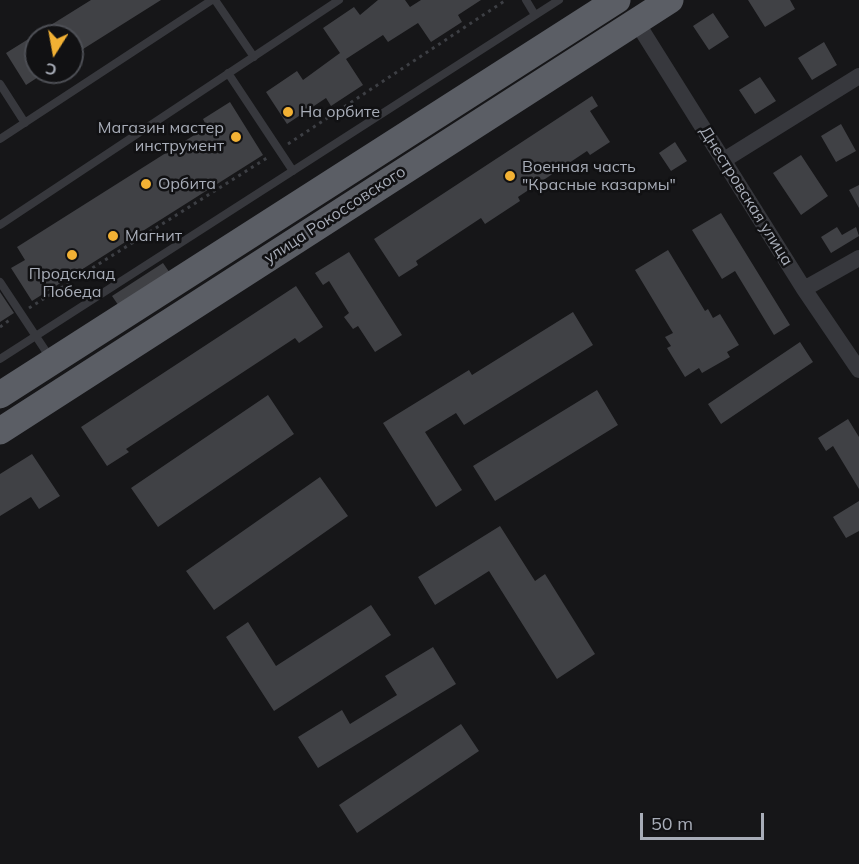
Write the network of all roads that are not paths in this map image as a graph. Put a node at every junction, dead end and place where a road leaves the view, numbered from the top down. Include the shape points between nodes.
1 (214, 0) edge
2 (339, 0) edge
3 (526, 0) edge
4 (559, 0) edge
5 (617, 0) edge
6 (670, 0) edge
7 (536, 15) junction
8 (636, 21) junction
9 (254, 57) junction
10 (228, 74) junction
11 (859, 76) edge
12 (0, 84) edge
13 (25, 123) junction
14 (0, 139) edge
15 (724, 160) junction
16 (293, 171) junction
17 (0, 225) edge
18 (859, 258) edge
19 (0, 282) edge
20 (804, 289) junction
21 (36, 336) junction
22 (0, 359) edge
23 (52, 361) junction
24 (859, 370) edge
25 (0, 395) edge
26 (0, 431) edge

1 - 9 lane
1 - 13 lane
2 - 9 lane
3 - 7 lane
4 - 7 lane
5 - 23 highway, улица Рокоссовского
6 - 8 highway, улица Рокоссовского
7 - 16 lane
8 - 15 street, Днестровская улица
8 - 26 highway, улица Рокоссовского
9 - 10 lane
10 - 16 lane
10 - 17 lane
11 - 15 street
12 - 13 lane
13 - 14 lane
15 - 20 street, Днестровская улица
16 - 21 lane
18 - 20 street
19 - 21 lane
20 - 24 street, Днестровская улица
21 - 22 lane
21 - 23 lane
23 - 25 highway, улица Рокоссовского

